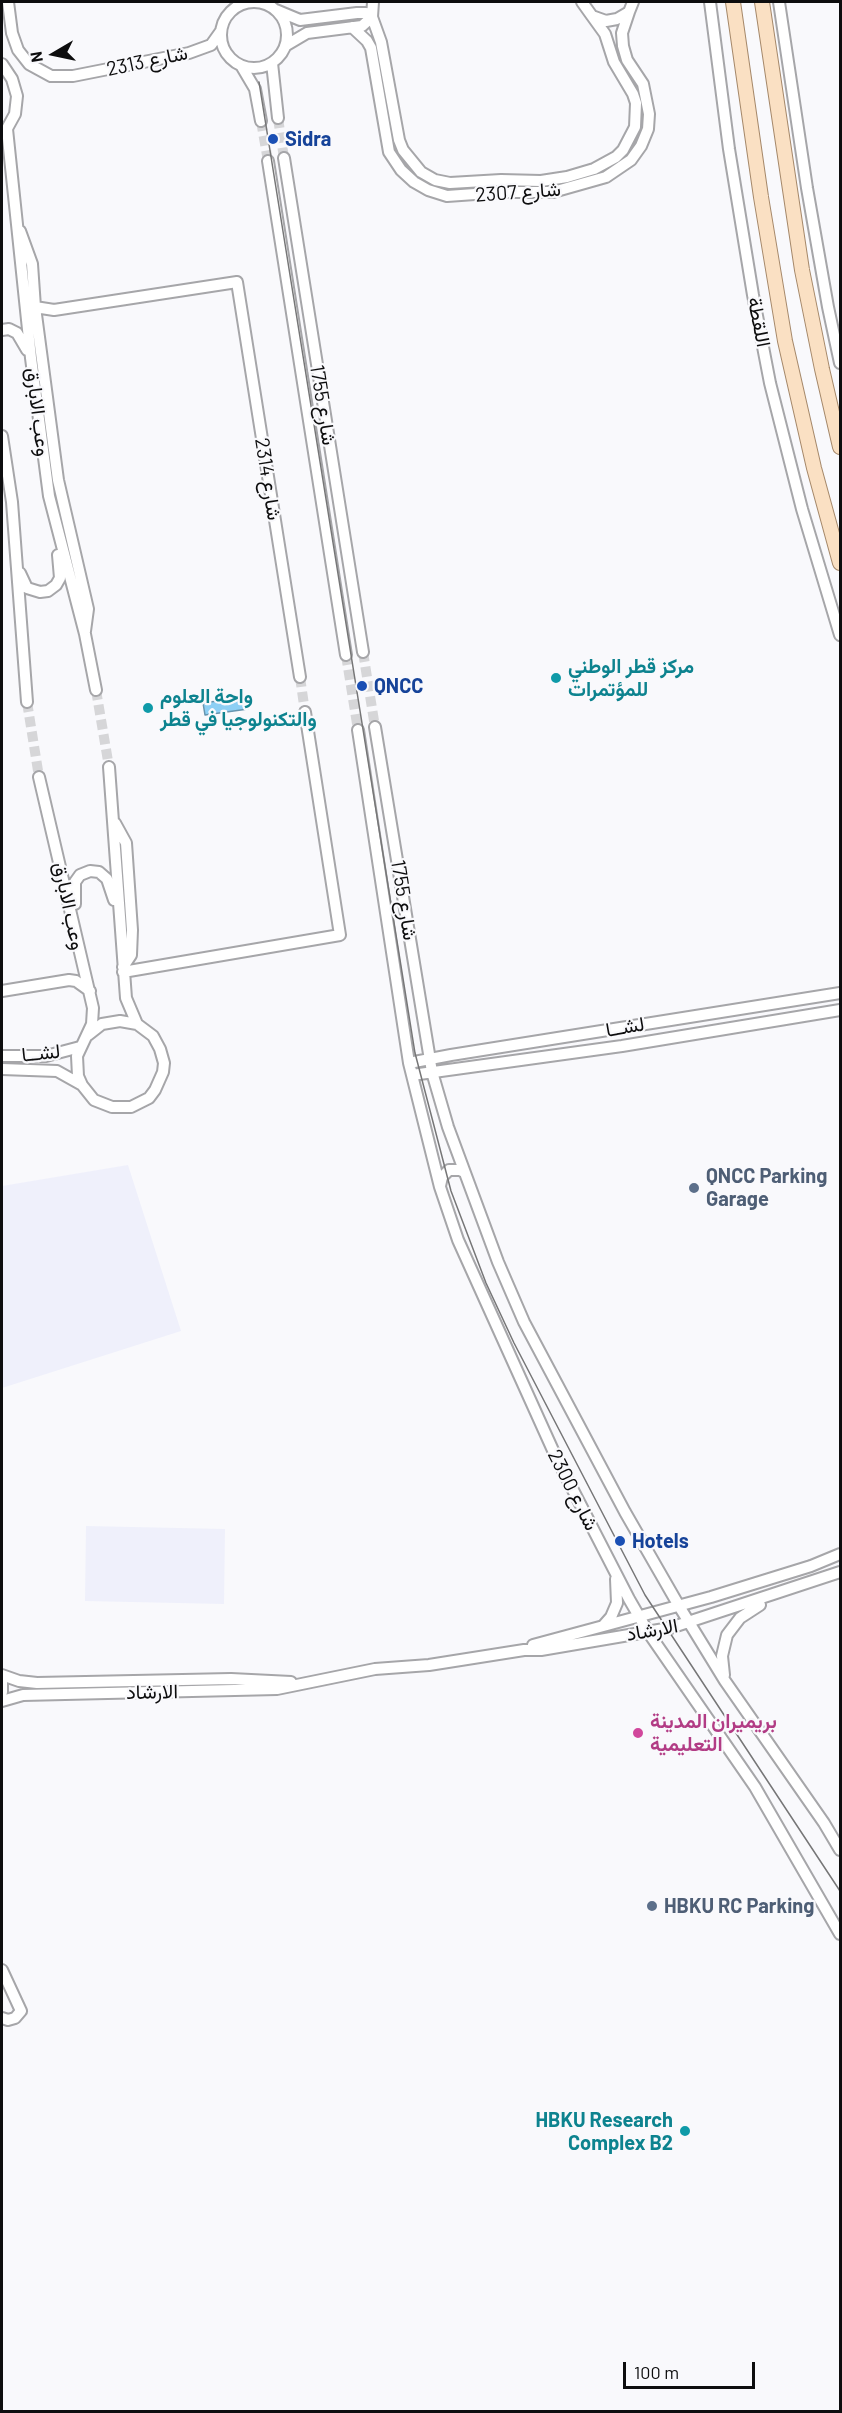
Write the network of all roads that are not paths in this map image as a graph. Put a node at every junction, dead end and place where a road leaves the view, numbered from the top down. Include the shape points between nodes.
1 (8, 2) edge
2 (368, 2) edge
3 (373, 2) edge
4 (582, 2) edge
5 (710, 2) edge
6 (733, 2) edge
7 (762, 2) edge
8 (779, 2) edge
9 (238, 4) edge
10 (274, 7) edge
11 (631, 7) edge
12 (366, 15) junction
13 (592, 16) junction
14 (352, 27) junction
15 (221, 31) junction
16 (285, 46) junction
17 (2, 62) edge
18 (272, 63) junction
19 (242, 67) junction
20 (278, 118) tunnel mouth
21 (261, 121) tunnel mouth
22 (4, 133) edge
23 (284, 158) tunnel mouth
24 (268, 161) tunnel mouth
25 (16, 223) junction
26 (35, 307) junction
27 (54, 310) junction
28 (39, 326) junction
29 (2, 330) edge
30 (31, 358) junction
31 (840, 363) edge
32 (46, 397) junction
33 (39, 421) junction
34 (2, 436) edge
35 (840, 447) edge
36 (52, 513) junction
37 (15, 555) junction
38 (840, 562) edge
39 (85, 634) junction
40 (840, 635) edge
41 (363, 652) tunnel mouth
42 (346, 655) tunnel mouth
43 (300, 677) tunnel mouth
44 (96, 690) tunnel mouth
45 (27, 702) tunnel mouth
46 (305, 712) tunnel mouth
47 (375, 727) tunnel mouth
48 (358, 730) tunnel mouth
49 (109, 767) tunnel mouth
50 (39, 777) tunnel mouth
51 (114, 821) junction
52 (121, 926) junction
53 (77, 934) junction
54 (131, 955) junction
55 (81, 963) junction
56 (150, 967) junction
57 (123, 970) junction
58 (69, 980) junction
59 (2, 991) edge
60 (90, 991) junction
61 (840, 993) edge
62 (840, 1010) edge
63 (137, 1024) junction
64 (88, 1035) junction
65 (80, 1047) junction
66 (2, 1056) edge
67 (430, 1058) junction
68 (409, 1063) junction
69 (2, 1069) edge
70 (432, 1072) junction
71 (412, 1075) junction
72 (82, 1085) junction
73 (464, 1172) junction
74 (440, 1187) junction
75 (840, 1554) edge
76 (840, 1572) edge
77 (615, 1573) junction
78 (776, 1594) junction
79 (679, 1606) junction
80 (640, 1618) junction
81 (690, 1623) junction
82 (603, 1626) junction
83 (648, 1632) junction
84 (524, 1650) junction
85 (2, 1675) edge
86 (725, 1681) junction
87 (2, 1682) edge
88 (303, 1683) junction
89 (2, 1692) edge
90 (2, 1701) edge
91 (840, 1850) edge
92 (840, 1934) edge
93 (2, 1970) edge
94 (2, 2018) edge

1 - 15 street, شارع 2313 via 18,50 29,64 51,76 73,76 189,53 211,45
2 - 12 street
3 - 12 street
4 - 13 street, شارع 2307
5 - 40 street, اللقطة via 729,148 770,383
6 - 38 main road, اللقطة via 785,341
7 - 35 main road via 802,270
8 - 31 street via 807,188
9 - 10 street via 251,2
9 - 15 street
10 - 12 street via 307,20
10 - 16 street via 286,27
11 - 13 street via 612,20
11 - 14 street, شارع 2307 via 622,33 627,60 643,84 649,114 641,146 631,160 606,177 553,192 447,196 414,182 389,152 371,48
12 - 13 street, شارع 2307 via 381,42 403,150 422,172 450,183 567,177 594,169 623,150 635,127 636,103 605,34
12 - 14 street via 366,24
14 - 16 street via 308,33
15 - 19 street via 228,56
16 - 18 street
17 - 22 street via 17,96 15,114
18 - 19 street via 258,69
18 - 20 street
19 - 21 street via 255,89
22 - 25 street, وعب الابارق
23 - 41 street, شارع 1755
24 - 42 street, شارع 1755
25 - 26 street via 32,264
25 - 30 street, وعب الابارق
26 - 27 street
26 - 28 street
27 - 28 street
27 - 43 street, شارع 2314 via 237,282
28 - 32 street
29 - 30 street via 17,333
30 - 33 street, وعب الابارق
32 - 33 street
32 - 39 street via 58,480 88,609
33 - 36 street, وعب الابارق
34 - 37 street, وعب الابارق
36 - 37 street via 61,574 56,585 44,592 27,588
36 - 39 street, وعب الابارق
37 - 45 street, وعب الابارق
39 - 44 street, وعب الابارق
46 - 56 street via 340,936
47 - 67 street, شارع 1755
48 - 68 street, شارع 1755
49 - 51 street
50 - 53 street, وعب الابارق
51 - 52 street
51 - 54 street via 126,843
52 - 53 street via 107,879 99,872 86,872 74,886
52 - 57 street
53 - 55 street, وعب الابارق
54 - 56 street via 138,963
54 - 57 street
55 - 58 street via 78,974
55 - 60 street, وعب الابارق
56 - 57 street
57 - 63 street via 126,998
58 - 59 street
58 - 60 street
60 - 64 street, وعب الابارق via 93,1017
61 - 67 street, لشــا
62 - 70 street, لشــا
63 - 64 street via 111,1022
63 - 72 street via 153,1036 164,1063 162,1076 149,1098 131,1107 112,1107 94,1100
64 - 65 street
65 - 66 street, لشــا via 46,1056
65 - 72 street via 77,1066
67 - 68 street, لشــا
67 - 70 street, شارع 1755
68 - 71 street, شارع 1755
69 - 72 street, لشــا via 57,1071
70 - 71 street, لشــا
70 - 73 street, شارع 2300
71 - 74 street, شارع 2300
73 - 74 street via 454,1169 445,1173
73 - 79 street, شارع 2300 via 524,1322
74 - 77 street, شارع 2300 via 488,1309
75 - 79 street, الارشاد
76 - 78 street, الارشاد
77 - 80 street, شارع 2300
77 - 82 street, الارشاد via 617,1604
78 - 81 street, الارشاد
78 - 86 street, الارشاد via 732,1626 722,1649
79 - 80 street, الارشاد
79 - 81 street, شارع 2300
80 - 82 street, الارشاد
80 - 83 street, شارع 2300
81 - 83 street, الارشاد
81 - 86 street, شارع 2300
82 - 84 street, الارشاد
83 - 84 street, الارشاد
83 - 92 street, شارع 2300 via 755,1787
84 - 88 street, الارشاد via 375,1669
85 - 88 street, الارشاد via 37,1683 231,1679
86 - 91 street, شارع 2300
87 - 89 street
88 - 90 street, الارشاد via 259,1690 24,1695
93 - 94 street via 21,2011 15,2018

